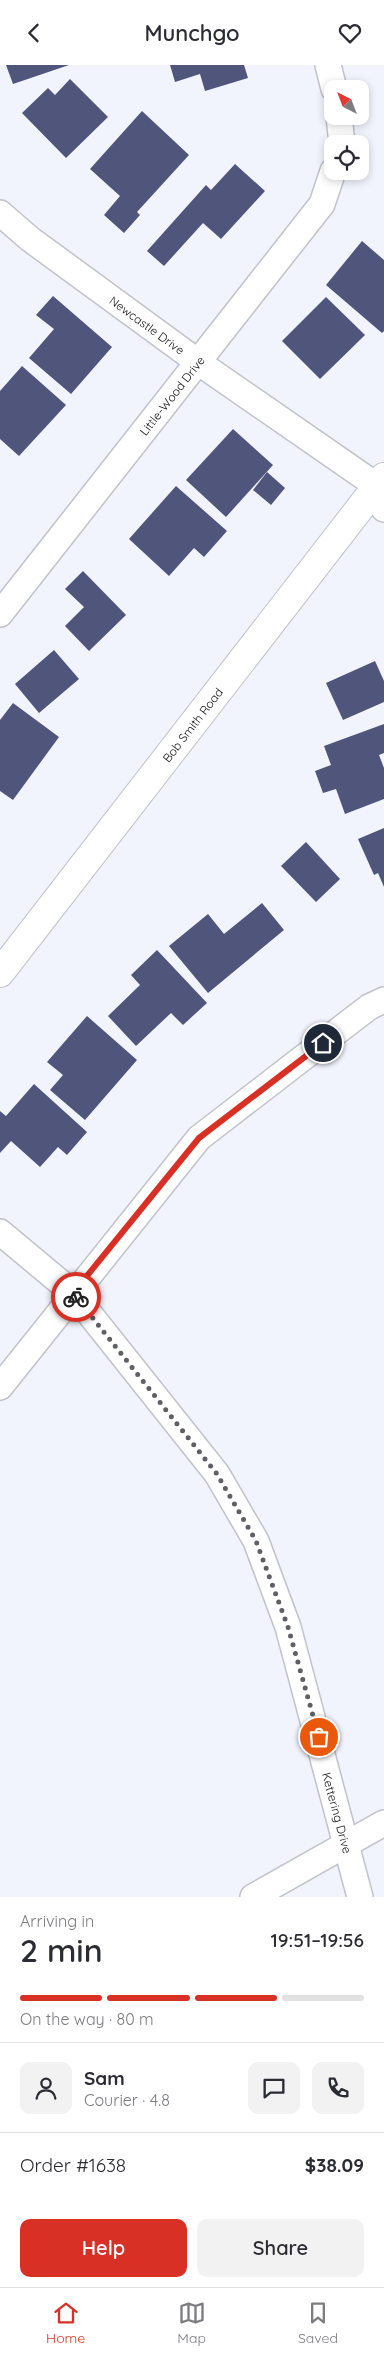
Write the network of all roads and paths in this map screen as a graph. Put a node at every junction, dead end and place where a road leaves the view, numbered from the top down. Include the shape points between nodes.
1 (328, 65) edge
2 (332, 80) edge
3 (330, 180) edge
4 (0, 213) edge
5 (198, 362) junction
6 (382, 491) edge
7 (0, 614) edge
8 (0, 973) edge
9 (384, 1000) edge
10 (0, 1232) edge
11 (73, 1293) junction
12 (0, 1387) edge
13 (384, 1823) edge
14 (346, 1842) junction
15 (253, 1897) edge
16 (360, 1897) edge

1 - 2 street
3 - 5 street, Little-Wood Drive via 322,204
4 - 5 street, Newcastle Drive via 30,239
5 - 6 street, Newcastle Drive
5 - 7 street, Little-Wood Drive
6 - 8 street, Bob Smith Road
9 - 11 street via 369,1007 199,1138
10 - 11 street, Kettering Drive
11 - 12 street
11 - 14 street, Kettering Drive via 217,1474 256,1541 288,1627
13 - 14 street
14 - 15 street
14 - 16 street, Kettering Drive

